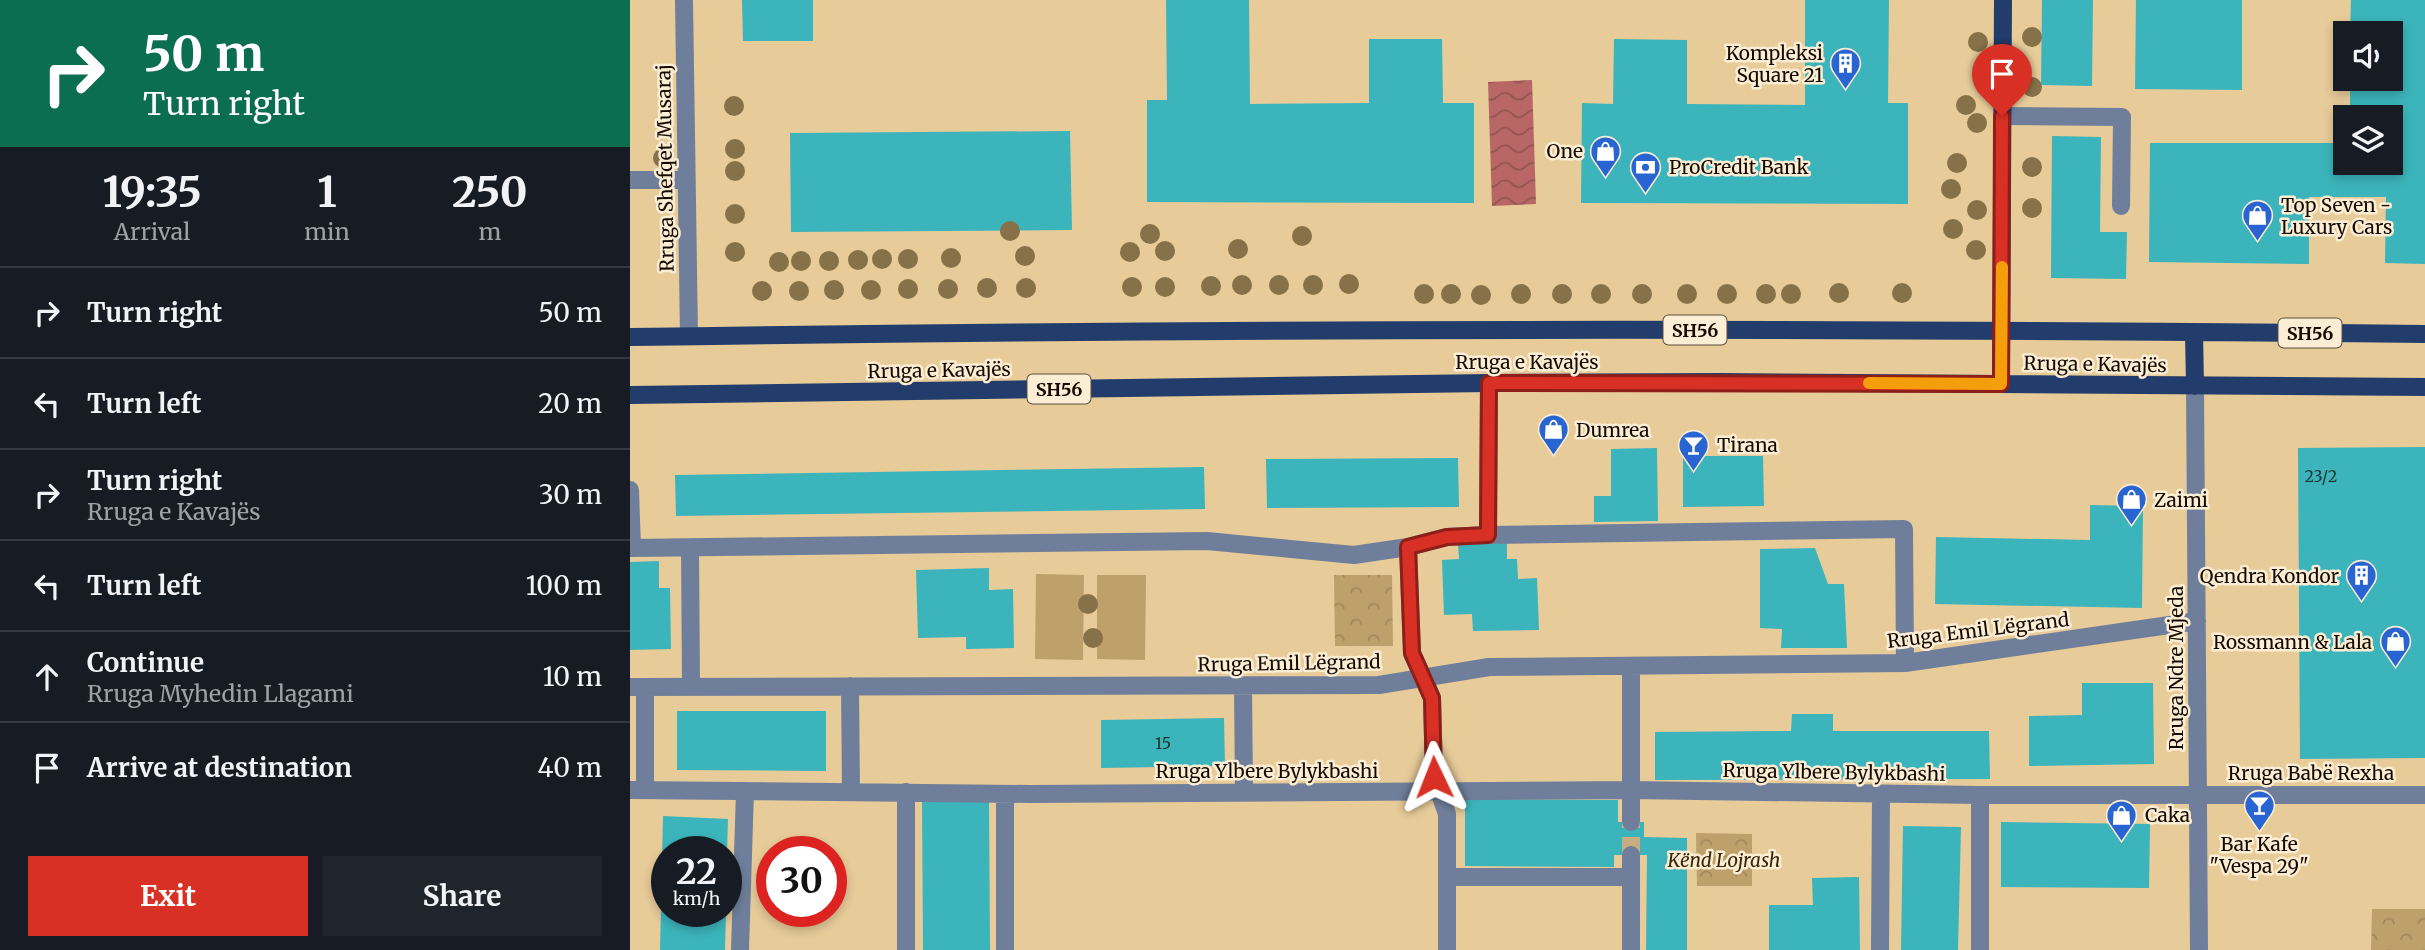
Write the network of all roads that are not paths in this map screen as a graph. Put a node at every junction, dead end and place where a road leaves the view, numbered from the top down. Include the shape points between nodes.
1 (684, 0) edge
2 (2003, 0) edge
3 (2002, 116) junction
4 (630, 180) edge
5 (686, 180) junction
6 (2121, 206) dead end
7 (2001, 330) junction
8 (2194, 332) junction
9 (2425, 334) edge
10 (688, 336) junction
11 (630, 337) edge
12 (1489, 383) junction
13 (2001, 384) junction
14 (2195, 386) junction
15 (2425, 387) edge
16 (630, 395) edge
17 (630, 490) edge
18 (1488, 535) junction
19 (1408, 547) junction
20 (631, 548) edge
21 (690, 548) junction
22 (2197, 621) junction
23 (1905, 663) junction
24 (1631, 667) junction
25 (1423, 678) junction
26 (691, 686) junction
27 (850, 686) junction
28 (1243, 686) junction
29 (638, 687) edge
30 (638, 790) edge
31 (1438, 790) junction
32 (1631, 790) junction
33 (745, 791) junction
34 (1244, 791) junction
35 (851, 792) junction
36 (906, 792) junction
37 (1005, 793) junction
38 (1881, 794) junction
39 (1980, 794) junction
40 (2198, 794) junction
41 (2425, 794) edge
42 (1631, 822) tunnel mouth
43 (1631, 855) tunnel mouth
44 (1447, 877) junction
45 (1631, 877) junction
46 (740, 950) edge
47 (906, 950) edge
48 (1005, 950) edge
49 (1447, 950) edge
50 (1631, 950) edge
51 (1880, 950) edge
52 (1980, 950) edge
53 (2199, 950) edge

1 - 5 street, Rruga Shefqet Musaraj
2 - 3 main road
3 - 6 street via 2122,117
3 - 7 main road
4 - 5 street
5 - 10 street, Rruga Shefqet Musaraj
7 - 8 main road, Rruga e Kavajës / SH56
7 - 10 main road, Rruga e Kavajës / SH56
7 - 13 main road
8 - 9 main road, Rruga e Kavajës / SH56
8 - 14 main road
10 - 11 main road, Rruga e Kavajës
12 - 13 main road, Rruga e Kavajës / SH56
12 - 16 main road, Rruga e Kavajës / SH56
12 - 18 street
13 - 14 main road, Rruga e Kavajës / SH56
14 - 15 main road, Rruga e Kavajës / SH56
14 - 22 street, Rruga Ndre Mjeda
17 - 20 street
18 - 19 street via 1447,537
18 - 23 street via 1904,528
19 - 21 street via 1354,555 1207,541
19 - 25 street via 1412,653
20 - 21 street
21 - 26 street
22 - 23 street, Rruga Emil Lëgrand
22 - 40 street, Rruga Ndre Mjeda
23 - 24 street, Rruga Emil Lëgrand
24 - 25 street, Rruga Emil Lëgrand via 1489,667
24 - 32 street
25 - 28 street, Rruga Emil Lëgrand via 1379,685
25 - 31 street via 1432,698
26 - 27 street, Rruga Emil Lëgrand
26 - 29 street, Rruga Emil Lëgrand
27 - 28 street, Rruga Emil Lëgrand
27 - 35 street
28 - 34 street
29 - 30 street
30 - 33 street, Rruga Ylbere Bylykbashi
31 - 32 street, Rruga Ylbere Bylykbashi
31 - 34 street, Rruga Ylbere Bylykbashi
31 - 44 street via 1447,814
32 - 38 street, Rruga Ylbere Bylykbashi
32 - 42 street
33 - 35 street, Rruga Ylbere Bylykbashi
33 - 46 street
34 - 37 street, Rruga Ylbere Bylykbashi
35 - 36 street, Rruga Ylbere Bylykbashi
36 - 37 street, Rruga Ylbere Bylykbashi
36 - 47 street
37 - 48 street
38 - 39 street, Rruga Ylbere Bylykbashi
38 - 51 street
39 - 40 street, Rruga Ylbere Bylykbashi
39 - 52 street
40 - 41 street, Rruga Babë Rexha
40 - 53 street, Rruga Ndre Mjeda
43 - 45 street
44 - 45 street
44 - 49 street
45 - 50 street

